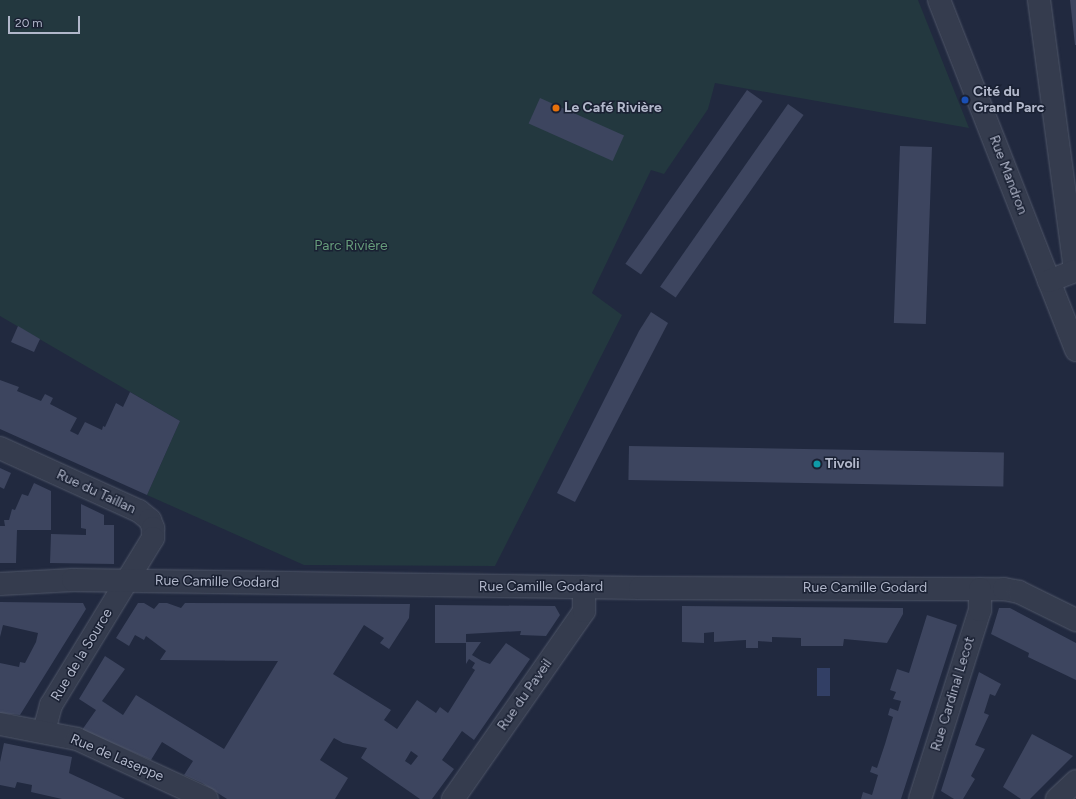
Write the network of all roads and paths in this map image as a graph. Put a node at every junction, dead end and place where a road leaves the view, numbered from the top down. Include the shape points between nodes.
1 (939, 0) edge
2 (1039, 0) edge
3 (1049, 281) junction
4 (1076, 350) edge
5 (0, 448) edge
6 (127, 581) junction
7 (0, 584) edge
8 (584, 587) junction
9 (980, 589) junction
10 (1076, 620) edge
11 (0, 724) edge
12 (44, 732) junction
13 (1076, 781) edge
14 (206, 799) edge
15 (453, 799) edge
16 (920, 799) edge
17 (1057, 799) edge

1 - 3 street, Rue Mandron
2 - 3 street via 1075,271
3 - 4 street, Rue Mandron
5 - 6 street, Rue du Taillan via 139,511 150,520 153,538
6 - 7 street, Rue Camille Godard via 50,580
6 - 8 street, Rue Camille Godard
6 - 12 street, Rue de la Source via 51,705
8 - 9 street, Rue Camille Godard
8 - 15 street, Rue du Paveil via 584,611
9 - 10 street, Rue Camille Godard via 1019,592
9 - 16 street, Rue Cardinal Lecot via 980,610
11 - 12 street, Rue de Laseppe
12 - 14 street, Rue de Laseppe via 77,739
13 - 17 street

